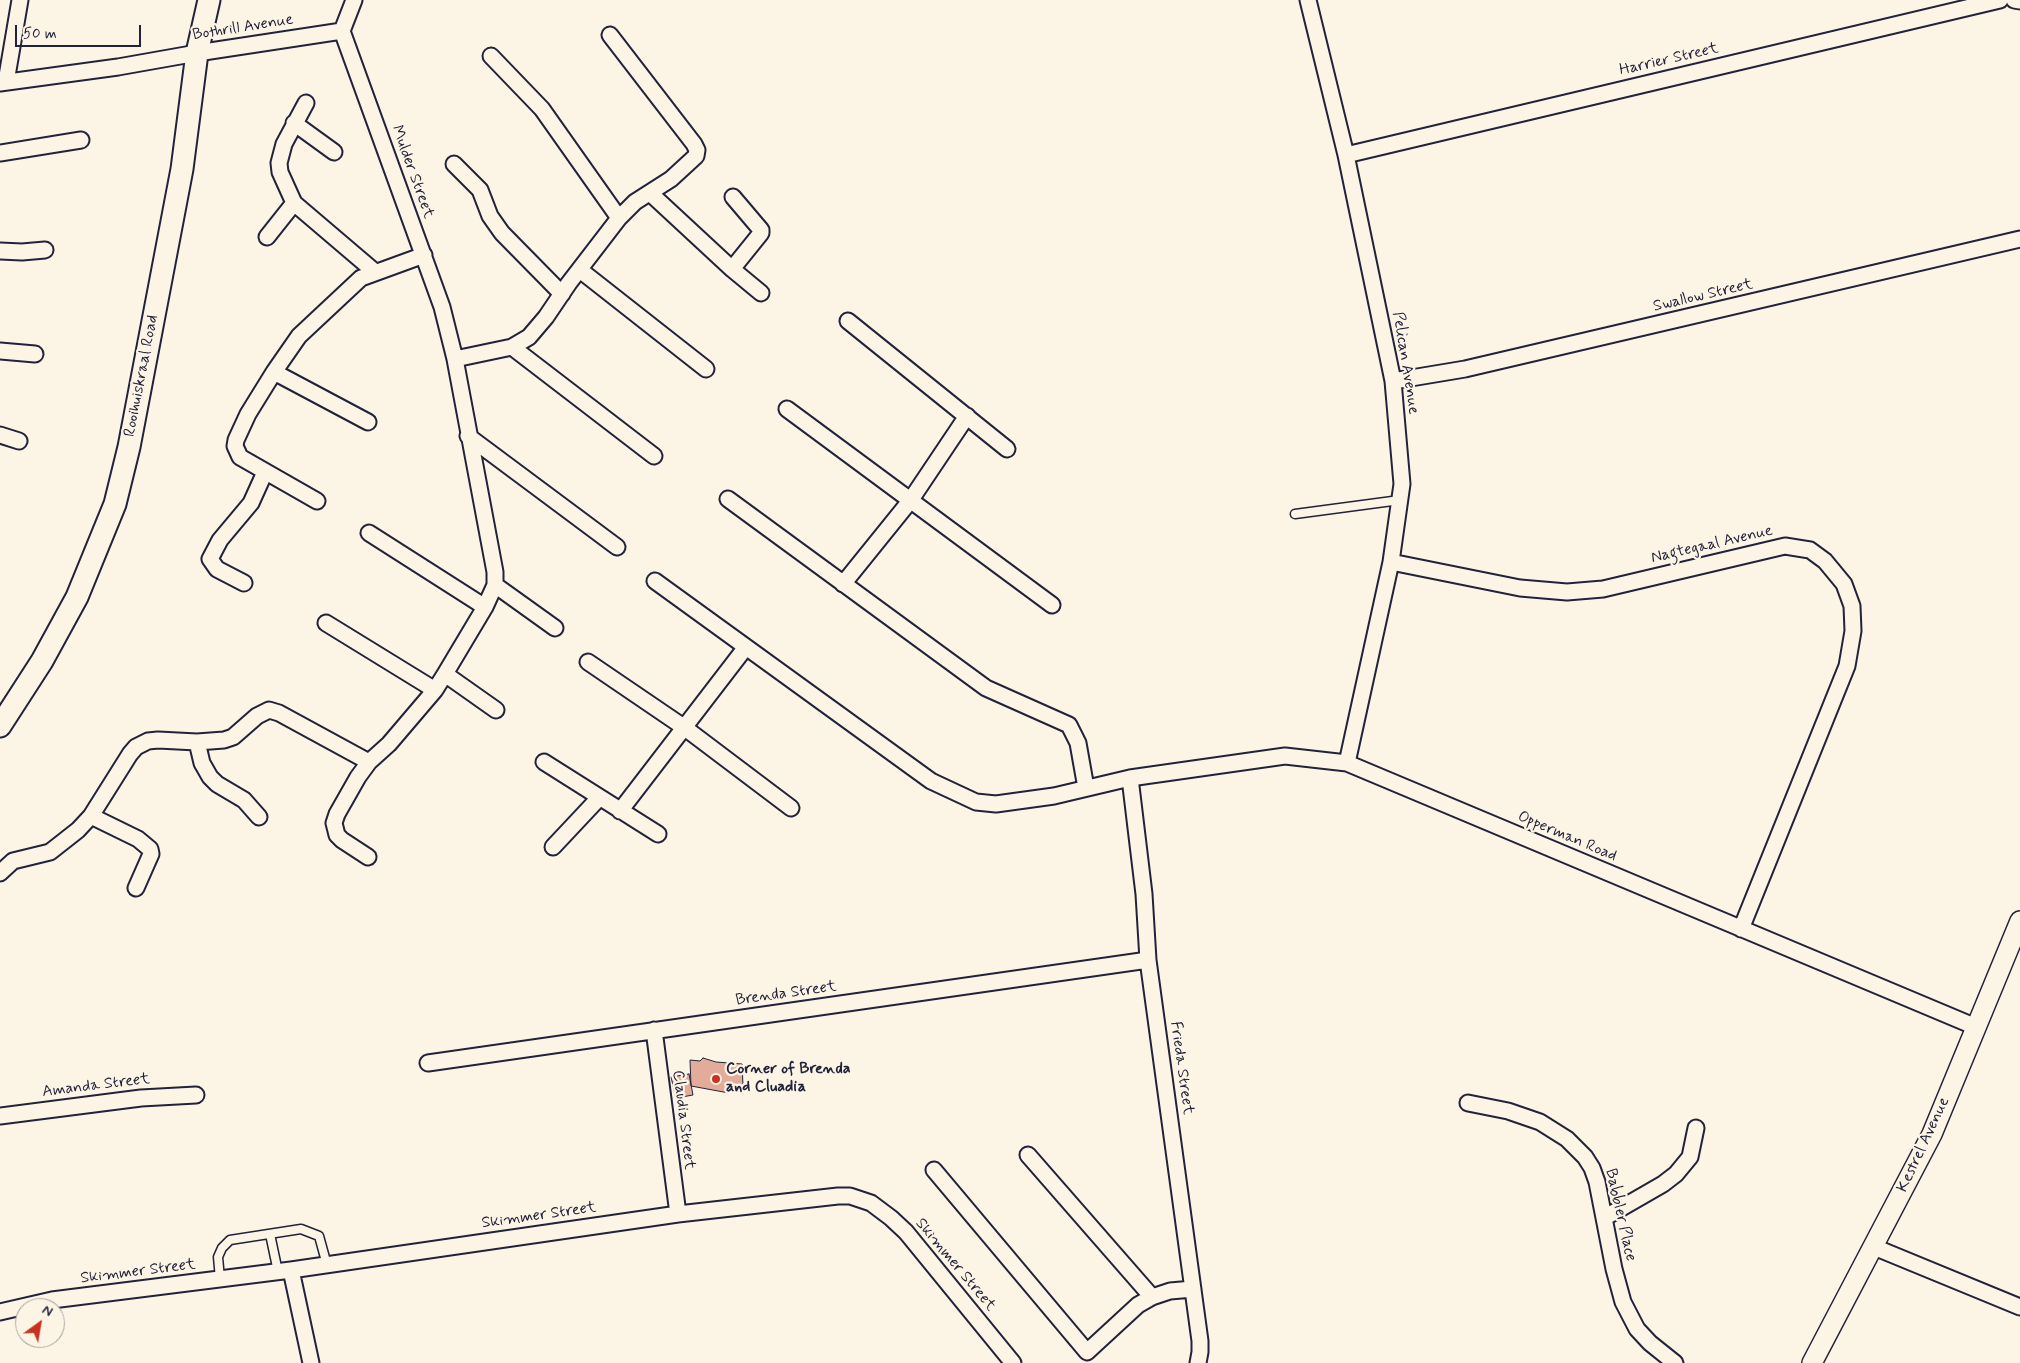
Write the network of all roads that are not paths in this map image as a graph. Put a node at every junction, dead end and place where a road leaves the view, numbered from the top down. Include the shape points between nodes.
1 (20, 0) edge
2 (209, 0) edge
3 (354, 0) edge
4 (1308, 0) edge
5 (2000, 0) edge
6 (2014, 0) edge
7 (2020, 1) edge
8 (342, 31) junction
9 (610, 35) dead end
10 (197, 53) junction
11 (491, 56) dead end
12 (3, 82) edge
13 (306, 103) dead end
14 (294, 123) junction
15 (81, 140) dead end
16 (334, 152) dead end
17 (0, 153) edge
18 (1346, 155) junction
19 (454, 164) dead end
20 (650, 193) junction
21 (733, 197) dead end
22 (294, 203) junction
23 (618, 218) junction
24 (267, 237) dead end
25 (2020, 240) edge
26 (44, 250) dead end
27 (0, 251) edge
28 (424, 256) junction
29 (732, 268) junction
30 (580, 270) junction
31 (375, 272) junction
32 (761, 293) dead end
33 (562, 294) junction
34 (848, 321) dead end
35 (512, 347) junction
36 (0, 351) edge
37 (34, 354) dead end
38 (455, 359) junction
39 (706, 369) dead end
40 (274, 372) junction
41 (1393, 381) junction
42 (787, 409) dead end
43 (967, 416) junction
44 (368, 422) dead end
45 (0, 435) edge
46 (468, 436) junction
47 (19, 441) dead end
48 (1007, 449) dead end
49 (654, 456) dead end
50 (265, 472) junction
51 (728, 499) dead end
52 (1400, 500) junction
53 (318, 501) dead end
54 (910, 501) junction
55 (1295, 514) dead end
56 (369, 533) dead end
57 (617, 547) dead end
58 (1391, 562) junction
59 (655, 581) dead end
60 (244, 583) dead end
61 (844, 584) junction
62 (495, 586) junction
63 (1052, 605) dead end
64 (485, 607) junction
65 (326, 623) dead end
66 (556, 628) dead end
67 (746, 647) junction
68 (588, 662) dead end
69 (445, 674) junction
70 (434, 690) junction
71 (496, 710) dead end
72 (0, 726) edge
73 (685, 728) junction
74 (197, 742) junction
75 (369, 762) junction
76 (544, 762) dead end
77 (1347, 764) junction
78 (1130, 778) junction
79 (1086, 788) junction
80 (599, 798) junction
81 (791, 808) dead end
82 (620, 811) junction
83 (91, 816) junction
84 (259, 817) dead end
85 (658, 834) dead end
86 (553, 847) dead end
87 (368, 856) dead end
88 (0, 873) edge
89 (136, 888) dead end
90 (2020, 920) edge
91 (1741, 929) junction
92 (1148, 960) junction
93 (1976, 1027) junction
94 (654, 1030) junction
95 (428, 1063) dead end
96 (196, 1095) dead end
97 (1468, 1103) dead end
98 (0, 1116) edge
99 (1696, 1128) dead end
100 (1028, 1156) dead end
101 (934, 1170) dead end
102 (678, 1214) junction
103 (1604, 1218) junction
104 (270, 1234) junction
105 (1874, 1247) junction
106 (327, 1265) junction
107 (284, 1271) junction
108 (220, 1279) junction
109 (1193, 1289) junction
110 (1152, 1298) junction
111 (1, 1307) edge
112 (2020, 1307) edge
113 (1006, 1360) edge
114 (311, 1363) edge
115 (1198, 1363) edge
116 (1675, 1363) edge
117 (1812, 1363) edge

1 - 12 street
2 - 10 main road, Rooihuiskraal Road
3 - 8 street
4 - 18 street, Pelican Avenue
5 - 18 street, Harrier Street
6 - 7 street
8 - 10 street, Bothrill Avenue
8 - 28 street, Mulder Street
9 - 20 street via 697,150 693,161
10 - 12 street, Bothrill Avenue
10 - 72 main road, Rooihuiskraal Road via 182,169 129,447 115,504 76,597 42,661
11 - 23 street via 542,109
13 - 14 street
14 - 16 street
14 - 22 street via 279,163
15 - 17 street
18 - 41 street, Pelican Avenue
19 - 33 street via 480,190 490,216 502,233
20 - 23 street
20 - 29 street
21 - 29 street via 761,230
22 - 24 street
22 - 31 street
23 - 30 street
25 - 41 street, Swallow Street via 1466,369
26 - 27 street
28 - 31 street
28 - 38 street, Mulder Street via 442,307
29 - 32 street
30 - 33 street
30 - 39 street
31 - 40 street via 361,278 299,336
33 - 35 street via 529,337
34 - 43 street
35 - 38 street
35 - 49 street
36 - 37 street
38 - 46 street, Mulder Street
40 - 44 street
40 - 50 street via 248,414 235,446 240,457
41 - 52 street, Pelican Avenue via 1402,484
42 - 54 street
43 - 48 street
43 - 54 street
45 - 47 street
46 - 57 street
46 - 62 street, Mulder Street via 495,566
50 - 53 street
50 - 60 street via 251,503 220,540 210,558 217,569
51 - 61 street
52 - 55 lane
52 - 58 street, Pelican Avenue
54 - 61 street
54 - 63 street
56 - 64 street
58 - 77 street, Pelican Avenue
58 - 91 street, Nagtegaal Avenue via 1520,588 1567,592 1603,589 1785,546 1810,550 1825,561 1844,584 1852,606 1853,631 1847,666
59 - 67 street, Opperman Road
61 - 79 street via 986,688 1069,725 1078,743
62 - 64 street
62 - 66 street
64 - 69 street
65 - 70 street
67 - 73 street
67 - 79 street, Opperman Road via 931,781 961,796 996,804
68 - 73 street
69 - 70 street
69 - 71 street
70 - 75 street via 390,744
73 - 81 street
73 - 82 street
74 - 75 street via 224,740 269,710
74 - 83 street via 158,740 136,747
74 - 84 street via 202,763 210,777 244,800
75 - 87 street via 334,823 334,829 342,840
76 - 80 street
77 - 78 street, Opperman Road via 1285,756
77 - 91 street, Opperman Road
78 - 79 street, Opperman Road
78 - 92 street, Frieda Street via 1144,894
80 - 82 street
80 - 86 street
82 - 85 street
83 - 88 street via 50,852 13,861
83 - 89 street via 144,842 150,849 151,854
90 - 93 street, Kestrel Avenue
91 - 93 street, Opperman Road
92 - 94 street, Brenda Street
92 - 109 street, Frieda Street
93 - 105 street, Kestrel Avenue via 1932,1134
94 - 95 street, Brenda Street
94 - 102 street, Claudia Street
96 - 98 street, Amanda Street via 141,1098
97 - 103 street, Babbler Place via 1521,1115 1540,1122 1567,1139 1592,1168
99 - 103 street via 1690,1158 1682,1168 1663,1184
100 - 110 street
101 - 110 street via 1087,1352 1138,1306
102 - 106 street, Skimmer Street
102 - 113 street, Skimmer Street via 838,1196 871,1203 906,1232
103 - 116 street, Babbler Place via 1614,1269 1629,1316 1650,1343
104 - 106 lane via 301,1228 319,1236
104 - 107 lane
104 - 108 lane via 230,1240 218,1257
105 - 112 street
105 - 117 street, Kestrel Avenue
106 - 107 street, Skimmer Street
107 - 108 street, Skimmer Street
107 - 114 street
108 - 111 street, Skimmer Street
109 - 110 street via 1170,1291
109 - 115 street, Frieda Street via 1200,1340

